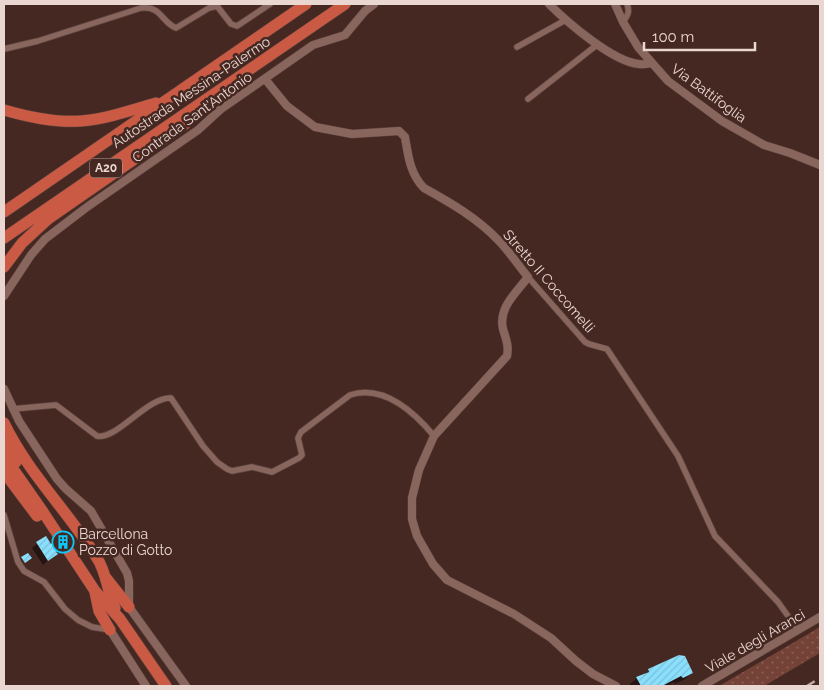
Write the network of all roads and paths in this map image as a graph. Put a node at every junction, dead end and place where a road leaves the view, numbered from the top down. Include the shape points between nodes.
1 (270, 4) edge
2 (306, 4) edge
3 (345, 4) edge
4 (374, 4) edge
5 (549, 4) edge
6 (615, 4) edge
7 (627, 4) edge
8 (565, 18) junction
9 (623, 22) junction
10 (598, 44) junction
11 (517, 47) dead end
12 (4, 49) edge
13 (651, 63) junction
14 (265, 79) junction
15 (208, 98) junction
16 (528, 99) dead end
17 (165, 101) junction
18 (4, 110) edge
19 (820, 165) edge
20 (4, 212) edge
21 (4, 238) edge
22 (4, 267) edge
23 (528, 277) junction
24 (4, 296) edge
25 (4, 389) edge
26 (12, 409) junction
27 (4, 423) edge
28 (434, 436) junction
29 (4, 444) edge
30 (4, 456) edge
31 (4, 472) edge
32 (43, 486) junction
33 (27, 497) junction
34 (55, 509) junction
35 (4, 515) edge
36 (104, 577) junction
37 (80, 578) junction
38 (95, 592) junction
39 (129, 607) junction
40 (99, 611) junction
41 (820, 617) edge
42 (120, 619) junction
43 (110, 630) junction
44 (798, 630) junction
45 (146, 686) edge
46 (166, 686) edge
47 (186, 686) edge
48 (616, 686) edge
49 (702, 686) edge

1 - 12 street via 237,26 231,24 216,6 176,28 156,10 141,8
2 - 17 highway, Autostrada Messina-Palermo / A20
3 - 15 highway, Autostrada Messina-Palermo / A20
4 - 14 street, Contrada Sant'Antonio via 364,11 345,35 313,45
5 - 8 street
6 - 9 street, Via Battifoglia
7 - 9 street via 628,15
8 - 10 street
8 - 11 street
9 - 13 street, Via Battifoglia
10 - 13 street via 631,62 640,65
10 - 16 street
13 - 19 street, Via Battifoglia via 668,81 722,121 764,145
14 - 23 street, Stretto II Coccomelli via 287,106 315,127 352,134 402,132 412,170 424,188 480,224 498,240
14 - 24 street, Contrada Sant'Antonio via 45,239
15 - 21 highway, Autostrada Messina-Palermo / A20
15 - 22 highway via 185,124 48,219
17 - 18 highway via 80,121 46,119
17 - 20 highway, Autostrada Messina-Palermo / A20
23 - 28 street via 504,309 502,319 508,343 507,356
23 - 44 street, Stretto II Coccomelli via 585,342 607,349 678,456 715,536 778,602
25 - 26 street
26 - 28 street via 56,405 101,437 158,400 171,398 212,458 232,470 252,466 272,472 299,458 302,455 298,438 301,432 357,392 380,393 423,424
26 - 39 street via 57,479 90,512 126,568
27 - 32 highway
28 - 48 street via 419,470 412,498 412,519 417,536 433,564 447,580 514,614 551,638 593,674
29 - 34 highway via 38,492
30 - 33 highway
31 - 33 highway
32 - 34 highway
32 - 36 highway via 72,520 99,560
33 - 37 highway
33 - 38 highway via 43,512
33 - 38 highway via 57,520 92,575
34 - 36 highway
35 - 43 street via 18,562 24,571 44,582 78,620 92,627
36 - 39 highway
36 - 42 highway via 110,600
37 - 38 highway
37 - 40 highway
38 - 40 highway
38 - 42 highway
39 - 47 street
40 - 43 highway
41 - 44 street, Viale degli Aranci
42 - 46 highway
43 - 45 street
44 - 49 street, Viale degli Aranci

